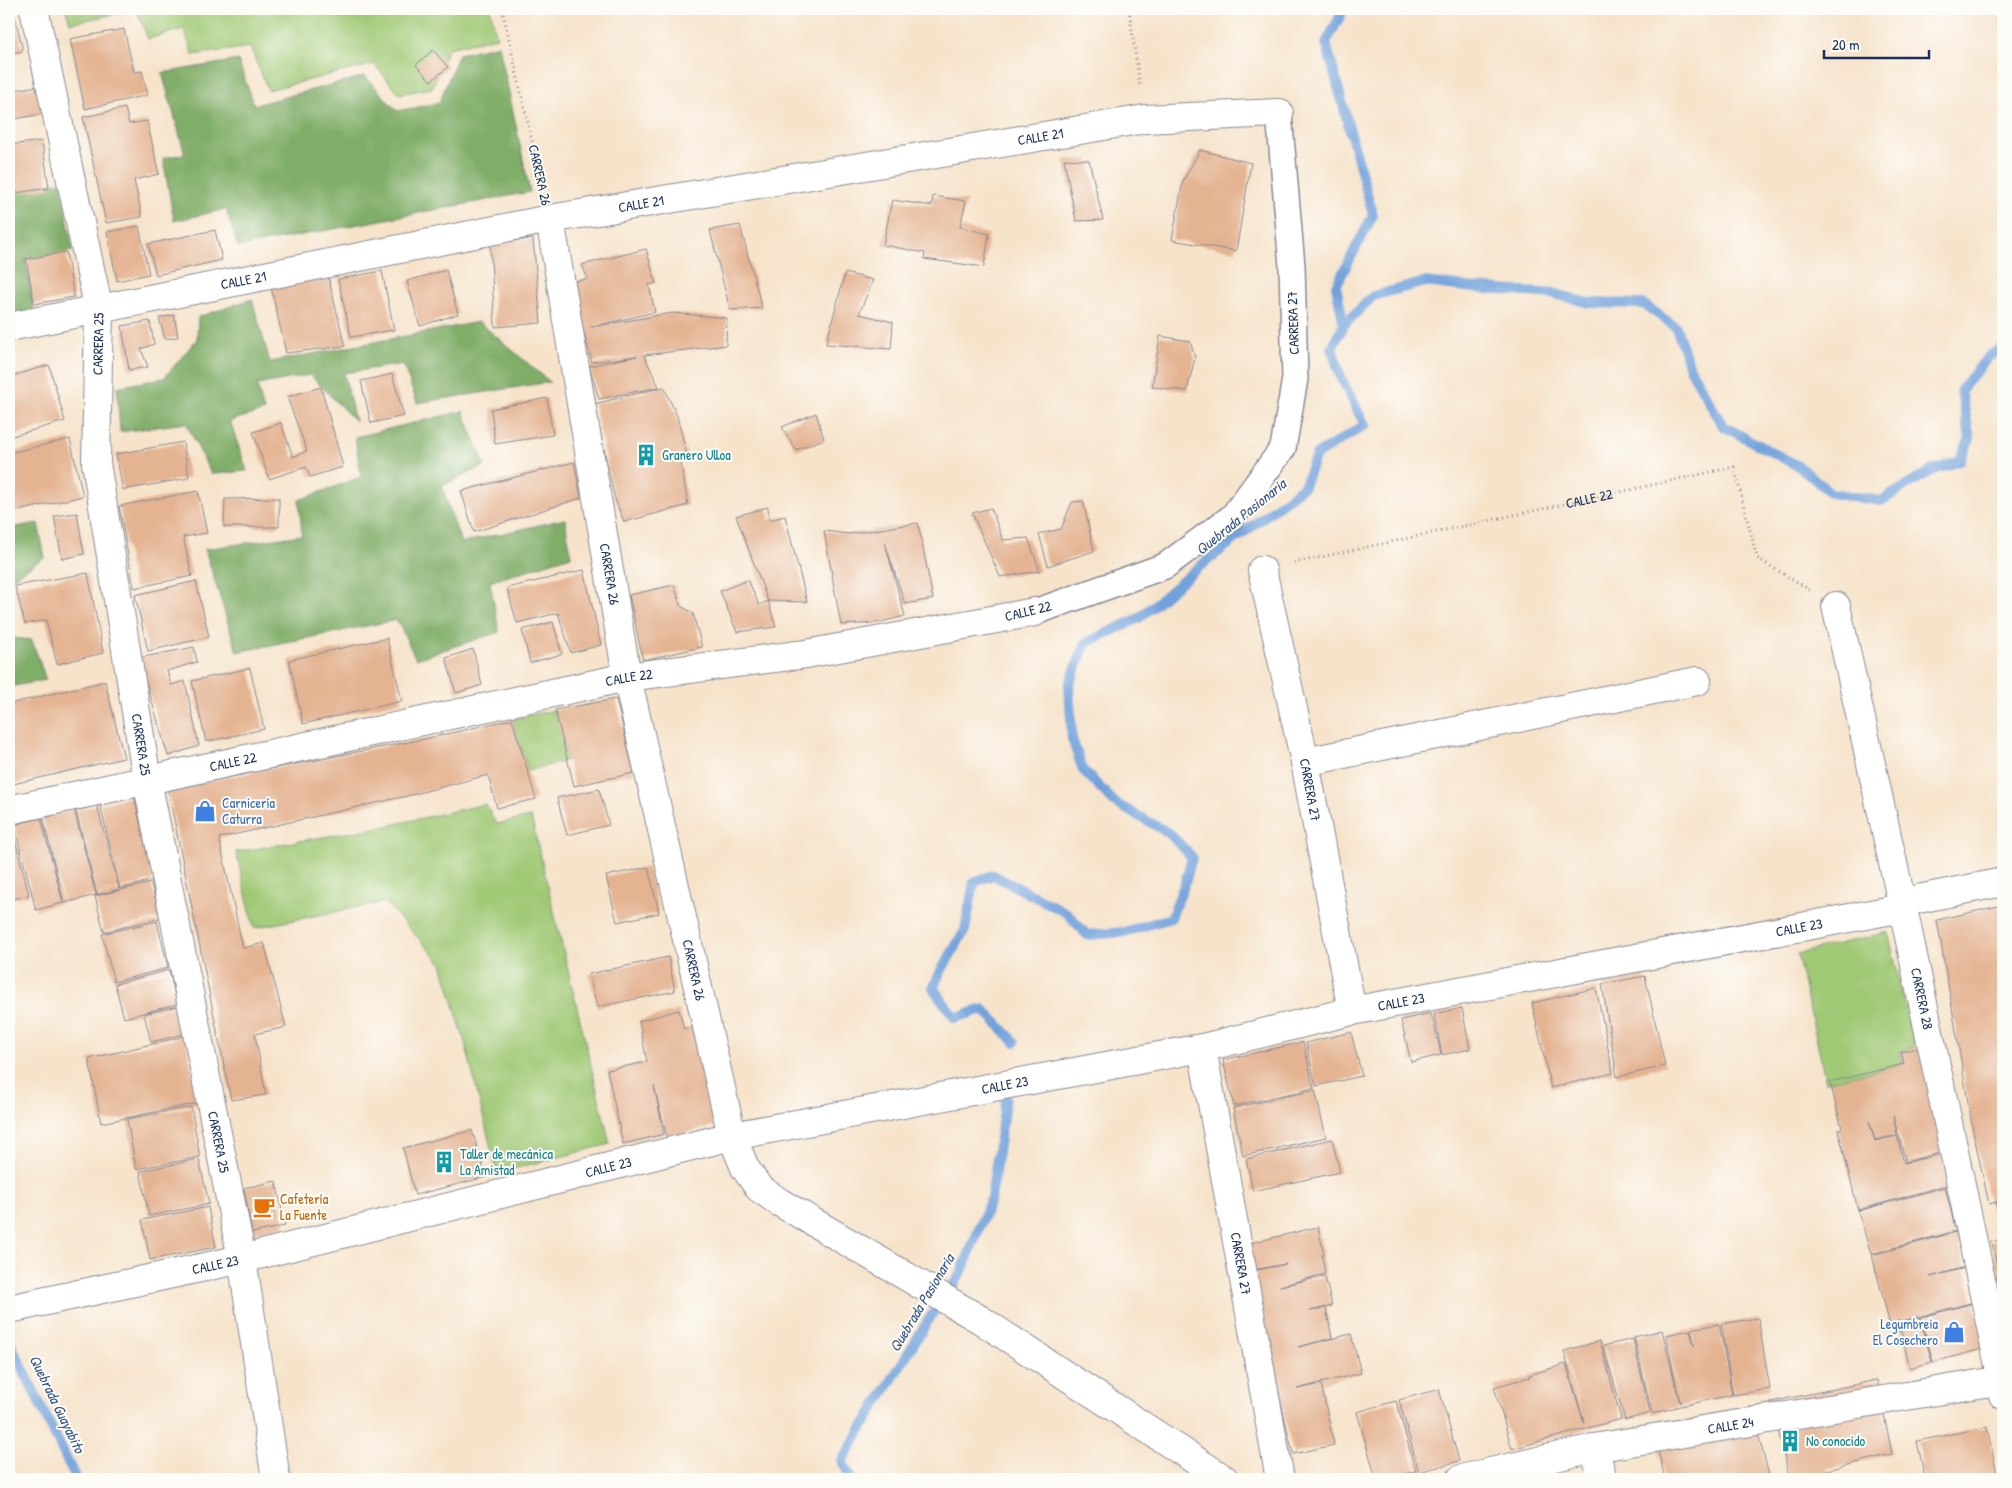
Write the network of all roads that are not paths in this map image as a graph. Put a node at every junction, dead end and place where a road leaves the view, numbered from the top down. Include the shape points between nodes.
1 (34, 9) edge
2 (1279, 113) joint
3 (550, 219) junction
4 (99, 310) junction
5 (9, 327) edge
6 (1233, 516) joint
7 (1262, 570) road end
8 (1836, 606) road end
9 (1035, 612) joint
10 (626, 678) junction
11 (1697, 681) dead end
12 (1305, 762) junction
13 (147, 780) junction
14 (9, 810) edge
15 (2003, 882) edge
16 (1903, 908) junction
17 (1352, 1011) junction
18 (1202, 1048) junction
19 (732, 1136) junction
20 (242, 1259) junction
21 (9, 1309) edge
22 (2003, 1385) edge
23 (1594, 1448) junction
24 (276, 1479) edge
25 (1224, 1479) edge
26 (1280, 1479) edge
27 (1461, 1479) edge
28 (1603, 1479) edge

1 - 4 street, CARRERA 25
2 - 3 street, CALLE 21 via 1145,120
2 - 6 street, CARRERA 27 via 1292,266 1295,379 1283,448
3 - 4 street, CALLE 21
3 - 10 street, CARRERA 26
4 - 5 street, CALLE 21
4 - 13 street, CARRERA 25 via 96,463
6 - 9 street, CALLE 22 via 1164,566
7 - 12 street, CARRERA 27
8 - 16 street, CARRERA 28
9 - 10 street, CALLE 22 via 806,654
10 - 13 street, CALLE 22
10 - 19 street, CARRERA 26
11 - 12 street
12 - 17 street, CARRERA 27
13 - 14 street, CALLE 22
13 - 20 street, CARRERA 25
15 - 16 street, CALLE 23 via 1913,900
16 - 17 street, CALLE 23
16 - 22 street, CARRERA 28
17 - 18 street, CALLE 23
18 - 19 street, CALLE 23
18 - 26 street, CARRERA 27
19 - 20 street, CALLE 23
19 - 25 street, CARRERA 26 via 745,1168 759,1188 981,1320
20 - 21 street, CALLE 23
20 - 24 street, CARRERA 25
22 - 23 street, CALLE 24
23 - 27 street, CALLE 24
23 - 28 street

